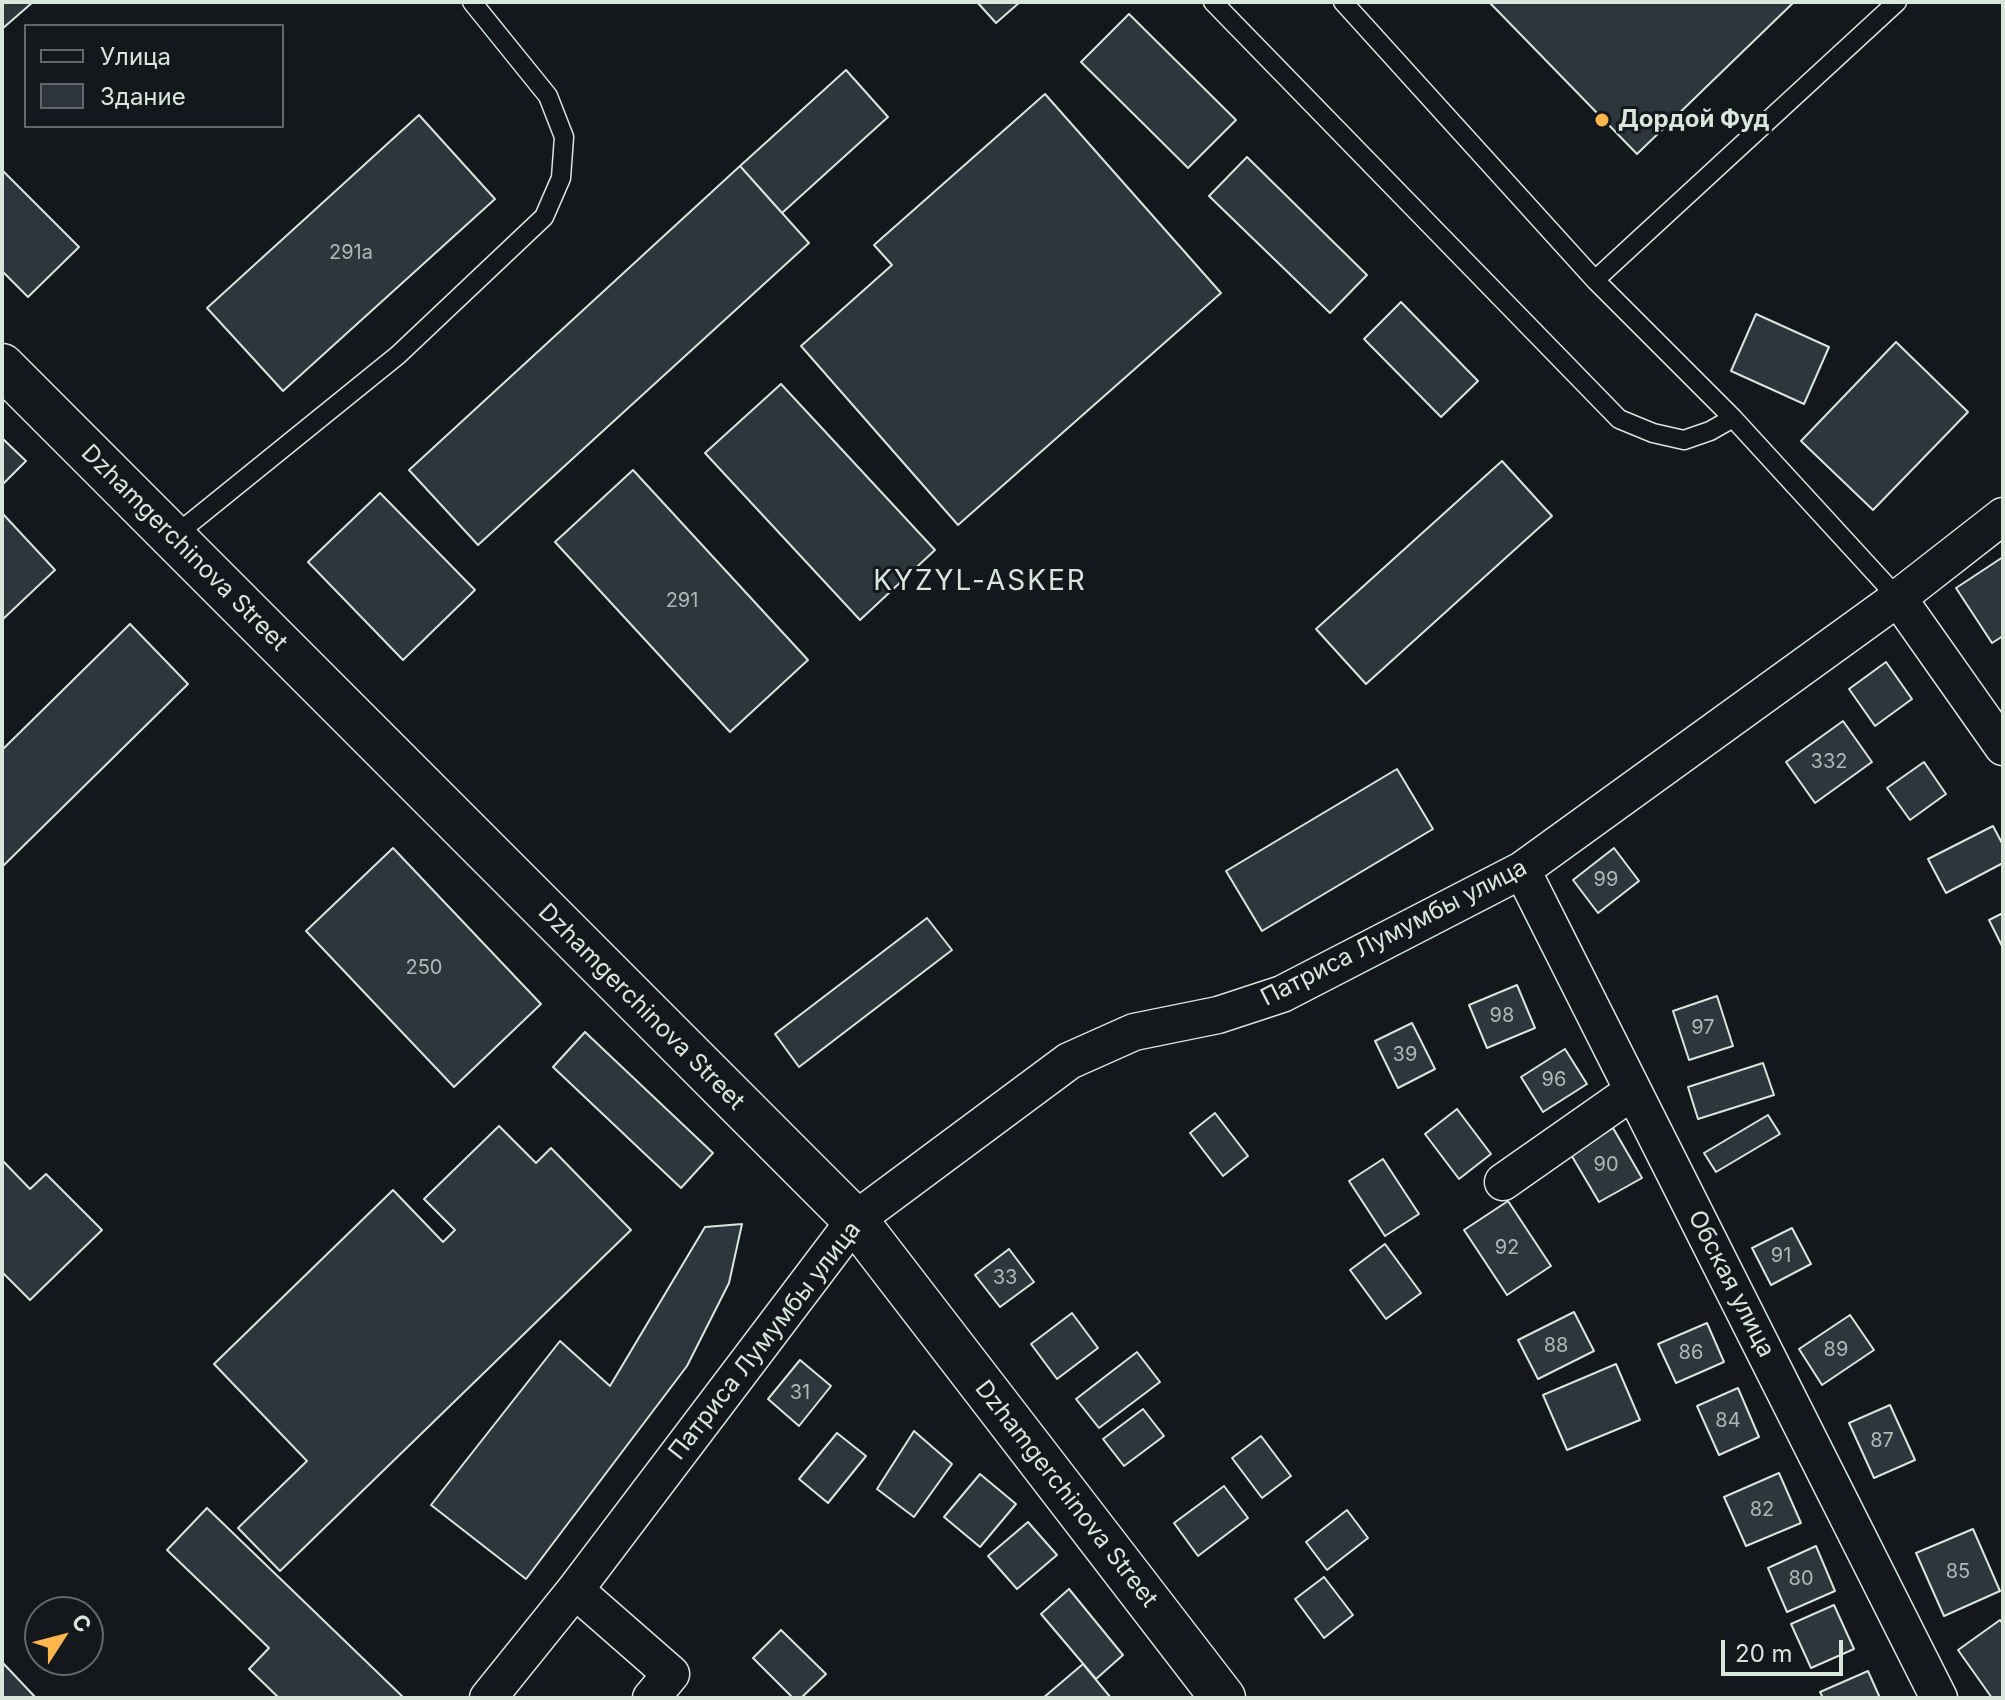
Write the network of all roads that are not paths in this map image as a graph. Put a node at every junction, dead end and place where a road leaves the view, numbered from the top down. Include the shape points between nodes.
1 (472, 2) edge
2 (1213, 2) edge
3 (1343, 2) edge
4 (1897, 2) edge
5 (1595, 280) junction
6 (2, 366) edge
7 (1733, 418) junction
8 (2003, 516) edge
9 (173, 537) junction
10 (1898, 598) junction
11 (2003, 747) edge
12 (1522, 870) junction
13 (1633, 1091) junction
14 (1503, 1182) dead end
15 (855, 1220) junction
16 (575, 1590) junction
17 (488, 1698) edge
18 (651, 1698) edge
19 (1223, 1698) edge
20 (1939, 1698) edge

1 - 9 lane via 548,96 564,137 561,178 544,217 398,355
2 - 7 lane via 1619,419 1684,440
3 - 5 lane
4 - 5 lane
5 - 7 lane
6 - 9 street, Dzhamgerchinova Street
7 - 10 lane
8 - 10 street, Патриса Лумумбы улица
9 - 15 street, Dzhamgerchinova Street
10 - 11 street
10 - 12 street, Патриса Лумумбы улица
12 - 13 street, Обская улица
12 - 15 street, Патриса Лумумбы улица via 1282,994 1218,1015 1134,1032 1069,1061
13 - 14 street
13 - 20 street, Обская улица
15 - 16 street, Патриса Лумумбы улица
15 - 19 street, Dzhamgerchinova Street
16 - 17 street, Патриса Лумумбы улица
16 - 18 street via 671,1674

